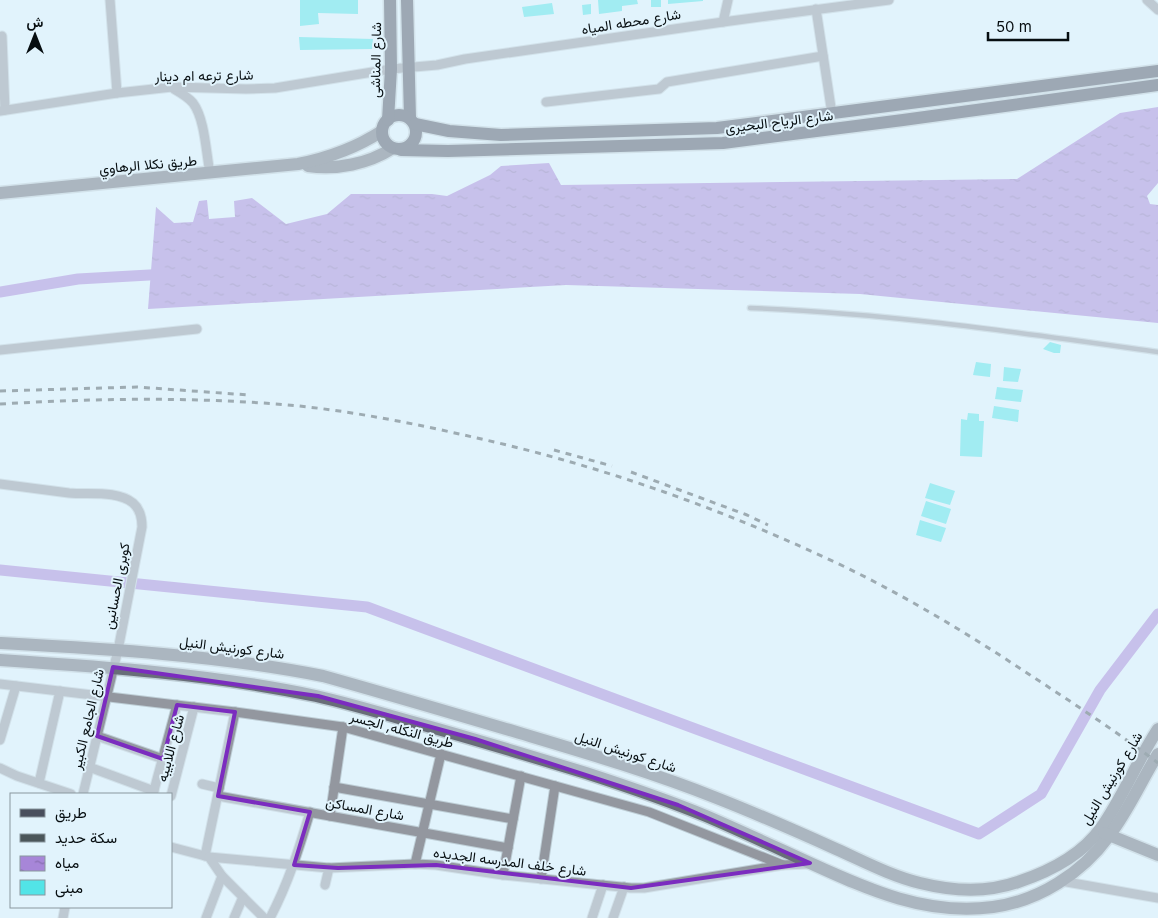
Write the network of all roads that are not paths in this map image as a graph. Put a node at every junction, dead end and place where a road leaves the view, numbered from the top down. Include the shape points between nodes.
1 (110, 0) edge
2 (390, 0) edge
3 (407, 0) edge
4 (728, 0) edge
5 (889, 0) edge
6 (1147, 0) edge
7 (816, 9) junction
8 (1158, 10) edge
9 (723, 22) junction
10 (2, 36) dead end
11 (823, 56) junction
12 (408, 67) junction
13 (391, 69) junction
14 (1158, 71) edge
15 (1158, 85) edge
16 (172, 88) junction
17 (117, 93) junction
18 (546, 102) dead end
19 (3, 110) edge
20 (832, 114) junction
21 (412, 121) junction
22 (385, 126) junction
23 (449, 131) junction
24 (397, 149) junction
25 (448, 151) junction
26 (298, 164) junction
27 (210, 173) junction
28 (0, 193) edge
29 (750, 308) dead end
30 (197, 330) dead end
31 (0, 350) edge
32 (1158, 352) edge
33 (0, 484) edge
34 (0, 643) edge
35 (118, 650) junction
36 (0, 660) edge
37 (113, 668) junction
38 (0, 684) edge
39 (16, 686) junction
40 (60, 691) junction
41 (106, 697) junction
42 (177, 705) junction
43 (194, 707) junction
44 (235, 712) junction
45 (343, 727) junction
46 (1158, 729) edge
47 (96, 736) junction
48 (0, 740) edge
49 (440, 754) junction
50 (1158, 754) edge
51 (163, 759) junction
52 (89, 767) junction
53 (0, 768) edge
54 (521, 776) junction
55 (40, 784) junction
56 (202, 784) dead end
57 (555, 786) junction
58 (334, 787) junction
59 (219, 792) junction
60 (68, 793) edge
61 (83, 793) edge
62 (154, 793) edge
63 (172, 793) edge
64 (429, 802) junction
65 (310, 812) junction
66 (1118, 813) junction
67 (330, 816) junction
68 (513, 818) junction
69 (423, 832) junction
70 (1104, 833) junction
71 (172, 847) edge
72 (508, 848) junction
73 (1158, 855) edge
74 (207, 856) junction
75 (294, 864) junction
76 (416, 864) junction
77 (810, 864) junction
78 (783, 865) junction
79 (329, 868) junction
80 (503, 875) junction
81 (222, 876) junction
82 (541, 879) junction
83 (1061, 881) junction
84 (325, 885) dead end
85 (603, 885) junction
86 (624, 888) junction
87 (243, 897) junction
88 (1158, 898) edge
89 (206, 918) edge
90 (234, 918) edge
91 (264, 918) edge
92 (270, 918) edge
93 (592, 918) edge
94 (613, 918) edge

1 - 17 street
2 - 13 main road, شارع المناشى
3 - 12 main road
4 - 9 street
5 - 7 street, شارع محطه المياه
6 - 8 street
7 - 9 street, شارع محطه المياه
7 - 11 street
9 - 12 street, شارع محطه المياه
10 - 19 street
11 - 18 street via 668,82 659,89
11 - 20 street
12 - 13 street, شارع ترعه ام دينار
12 - 21 main road
13 - 16 street, شارع ترعه ام دينار via 275,88
13 - 22 main road, شارع المناشى
14 - 20 main road, شارع الرياح البحيرى
15 - 25 main road, شارع الرياح البحيرى via 723,143
16 - 17 street, شارع ترعه ام دينار
16 - 27 street via 193,102 199,113
17 - 19 street, شارع ترعه ام دينار
20 - 23 main road, شارع الرياح البحيرى via 708,129 501,135
21 - 22 main road via 398,115
21 - 23 main road, شارع الرياح البحيرى
21 - 24 main road via 417,130 413,143 408,148
22 - 24 main road via 385,142
22 - 26 main road, طريق نكلا الرهاوي via 351,149
23 - 25 main road
24 - 25 main road, شارع الرياح البحيرى
24 - 26 main road, طريق نكلا الرهاوي via 354,164 326,167
26 - 27 main road, طريق نكلا الرهاوي
27 - 28 main road, طريق نكلا الرهاوي
29 - 32 lane via 898,318
30 - 31 street
33 - 35 street, كوبرى الحسانين via 116,496 133,503 141,515 142,527
34 - 35 main road, شارع كورنيش النيل
35 - 37 street, شارع الجامع الكبير
35 - 70 main road, شارع كورنيش النيل via 289,669 366,688 679,784 894,874 942,888 967,890 1016,883 1068,858
36 - 37 main road, شارع كورنيش النيل
37 - 41 street, شارع الجامع الكبير
37 - 77 main road, شارع كورنيش النيل via 168,672 309,695 465,736 678,805
38 - 39 street, طريق النكله, الجسر
39 - 40 street, طريق النكله, الجسر
39 - 48 street
40 - 41 street, طريق النكله, الجسر
40 - 55 street
41 - 42 street, طريق النكله, الجسر
41 - 47 street, شارع الجامع الكبير
42 - 43 street, طريق النكله, الجسر
42 - 51 street
43 - 44 street, طريق النكله, الجسر
43 - 63 street, شارع اللابيبه
44 - 45 street, طريق النكله, الجسر
44 - 59 street
45 - 49 street, طريق النكله, الجسر
45 - 58 street
46 - 66 main road, شارع كورنيش النيل via 1143,752
47 - 51 street
47 - 52 street, شارع الجامع الكبير
49 - 54 street, طريق النكله, الجسر
49 - 64 street
50 - 66 main road, شارع كورنيش النيل
51 - 62 street
52 - 61 street, شارع الجامع الكبير
52 - 62 street
53 - 55 street
54 - 57 street, طريق النكله, الجسر
54 - 68 street
55 - 60 street
56 - 59 street, شارع المساكن
57 - 78 street, طريق النكله, الجسر via 649,812
57 - 82 street
58 - 64 street
58 - 67 street
59 - 65 street, شارع المساكن
59 - 74 street
64 - 68 street
64 - 69 street
65 - 67 street, شارع المساكن
65 - 75 street
66 - 70 main road, شارع كورنيش النيل
67 - 69 street, شارع المساكن
68 - 72 street
69 - 72 street, شارع المساكن
69 - 76 street
70 - 73 main road
70 - 83 main road, شارع كورنيش النيل via 1095,853
71 - 74 street, شارع خلف المدرسه الجديده
72 - 80 street
74 - 75 street, شارع خلف المدرسه الجديده
74 - 81 street
75 - 79 street, شارع خلف المدرسه الجديده
75 - 92 street
76 - 79 street, شارع خلف المدرسه الجديده
76 - 80 street, شارع خلف المدرسه الجديده
77 - 78 street, شارع خلف المدرسه الجديده
77 - 83 main road, شارع كورنيش النيل via 887,896 941,908 968,909 1013,903
78 - 86 street, شارع خلف المدرسه الجديده via 644,888
79 - 84 street
80 - 82 street, شارع خلف المدرسه الجديده
81 - 87 street
81 - 89 street
82 - 85 street, شارع خلف المدرسه الجديده
83 - 88 street
85 - 86 street, شارع خلف المدرسه الجديده
85 - 93 street
86 - 94 street
87 - 90 street
87 - 91 street

